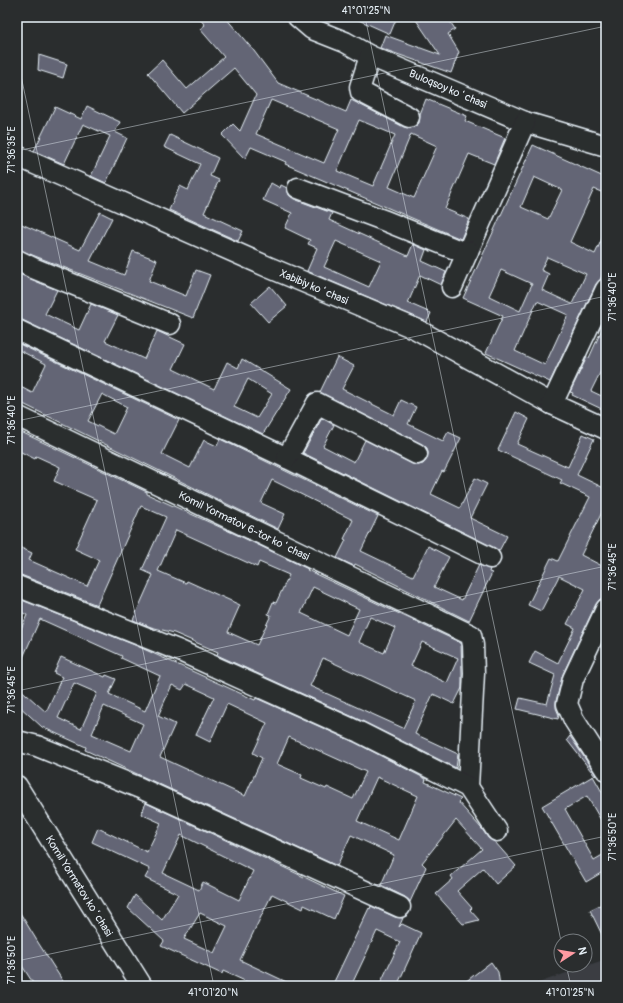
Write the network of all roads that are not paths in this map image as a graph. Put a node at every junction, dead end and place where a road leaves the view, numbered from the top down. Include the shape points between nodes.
1 (298, 17) edge
2 (370, 56) junction
3 (409, 116) dead end
4 (525, 122) junction
5 (606, 146) edge
6 (17, 156) edge
7 (298, 188) dead end
8 (468, 252) junction
9 (17, 260) edge
10 (452, 287) dead end
11 (606, 289) edge
12 (170, 324) dead end
13 (17, 330) edge
14 (552, 404) junction
15 (17, 416) edge
16 (606, 428) edge
17 (417, 454) dead end
18 (287, 458) junction
19 (490, 558) dead end
20 (17, 586) edge
21 (606, 609) edge
22 (17, 741) edge
23 (606, 770) edge
24 (17, 786) edge
25 (468, 787) junction
26 (497, 831) dead end
27 (400, 907) dead end
28 (142, 986) edge

1 - 2 street, Buloqsoy koʻchasi via 312,29 345,42
2 - 3 street via 360,92
2 - 4 street, Buloqsoy koʻchasi
4 - 5 street, Buloqsoy koʻchasi
4 - 8 street
6 - 14 street, Xabibiy koʻchasi via 268,268 416,329
7 - 8 street
8 - 10 street
9 - 12 street
11 - 14 street
13 - 18 street
14 - 16 street, Xabibiy koʻchasi
15 - 25 street, Komil Yormatov 6-tor koʻchasi via 471,635 474,673
17 - 18 street via 317,403
18 - 19 street
20 - 25 street via 180,651 359,732
21 - 23 street via 573,679 566,704
22 - 27 street via 37,746 140,788
24 - 28 street, Komil Yormatov koʻchasi
25 - 26 street

